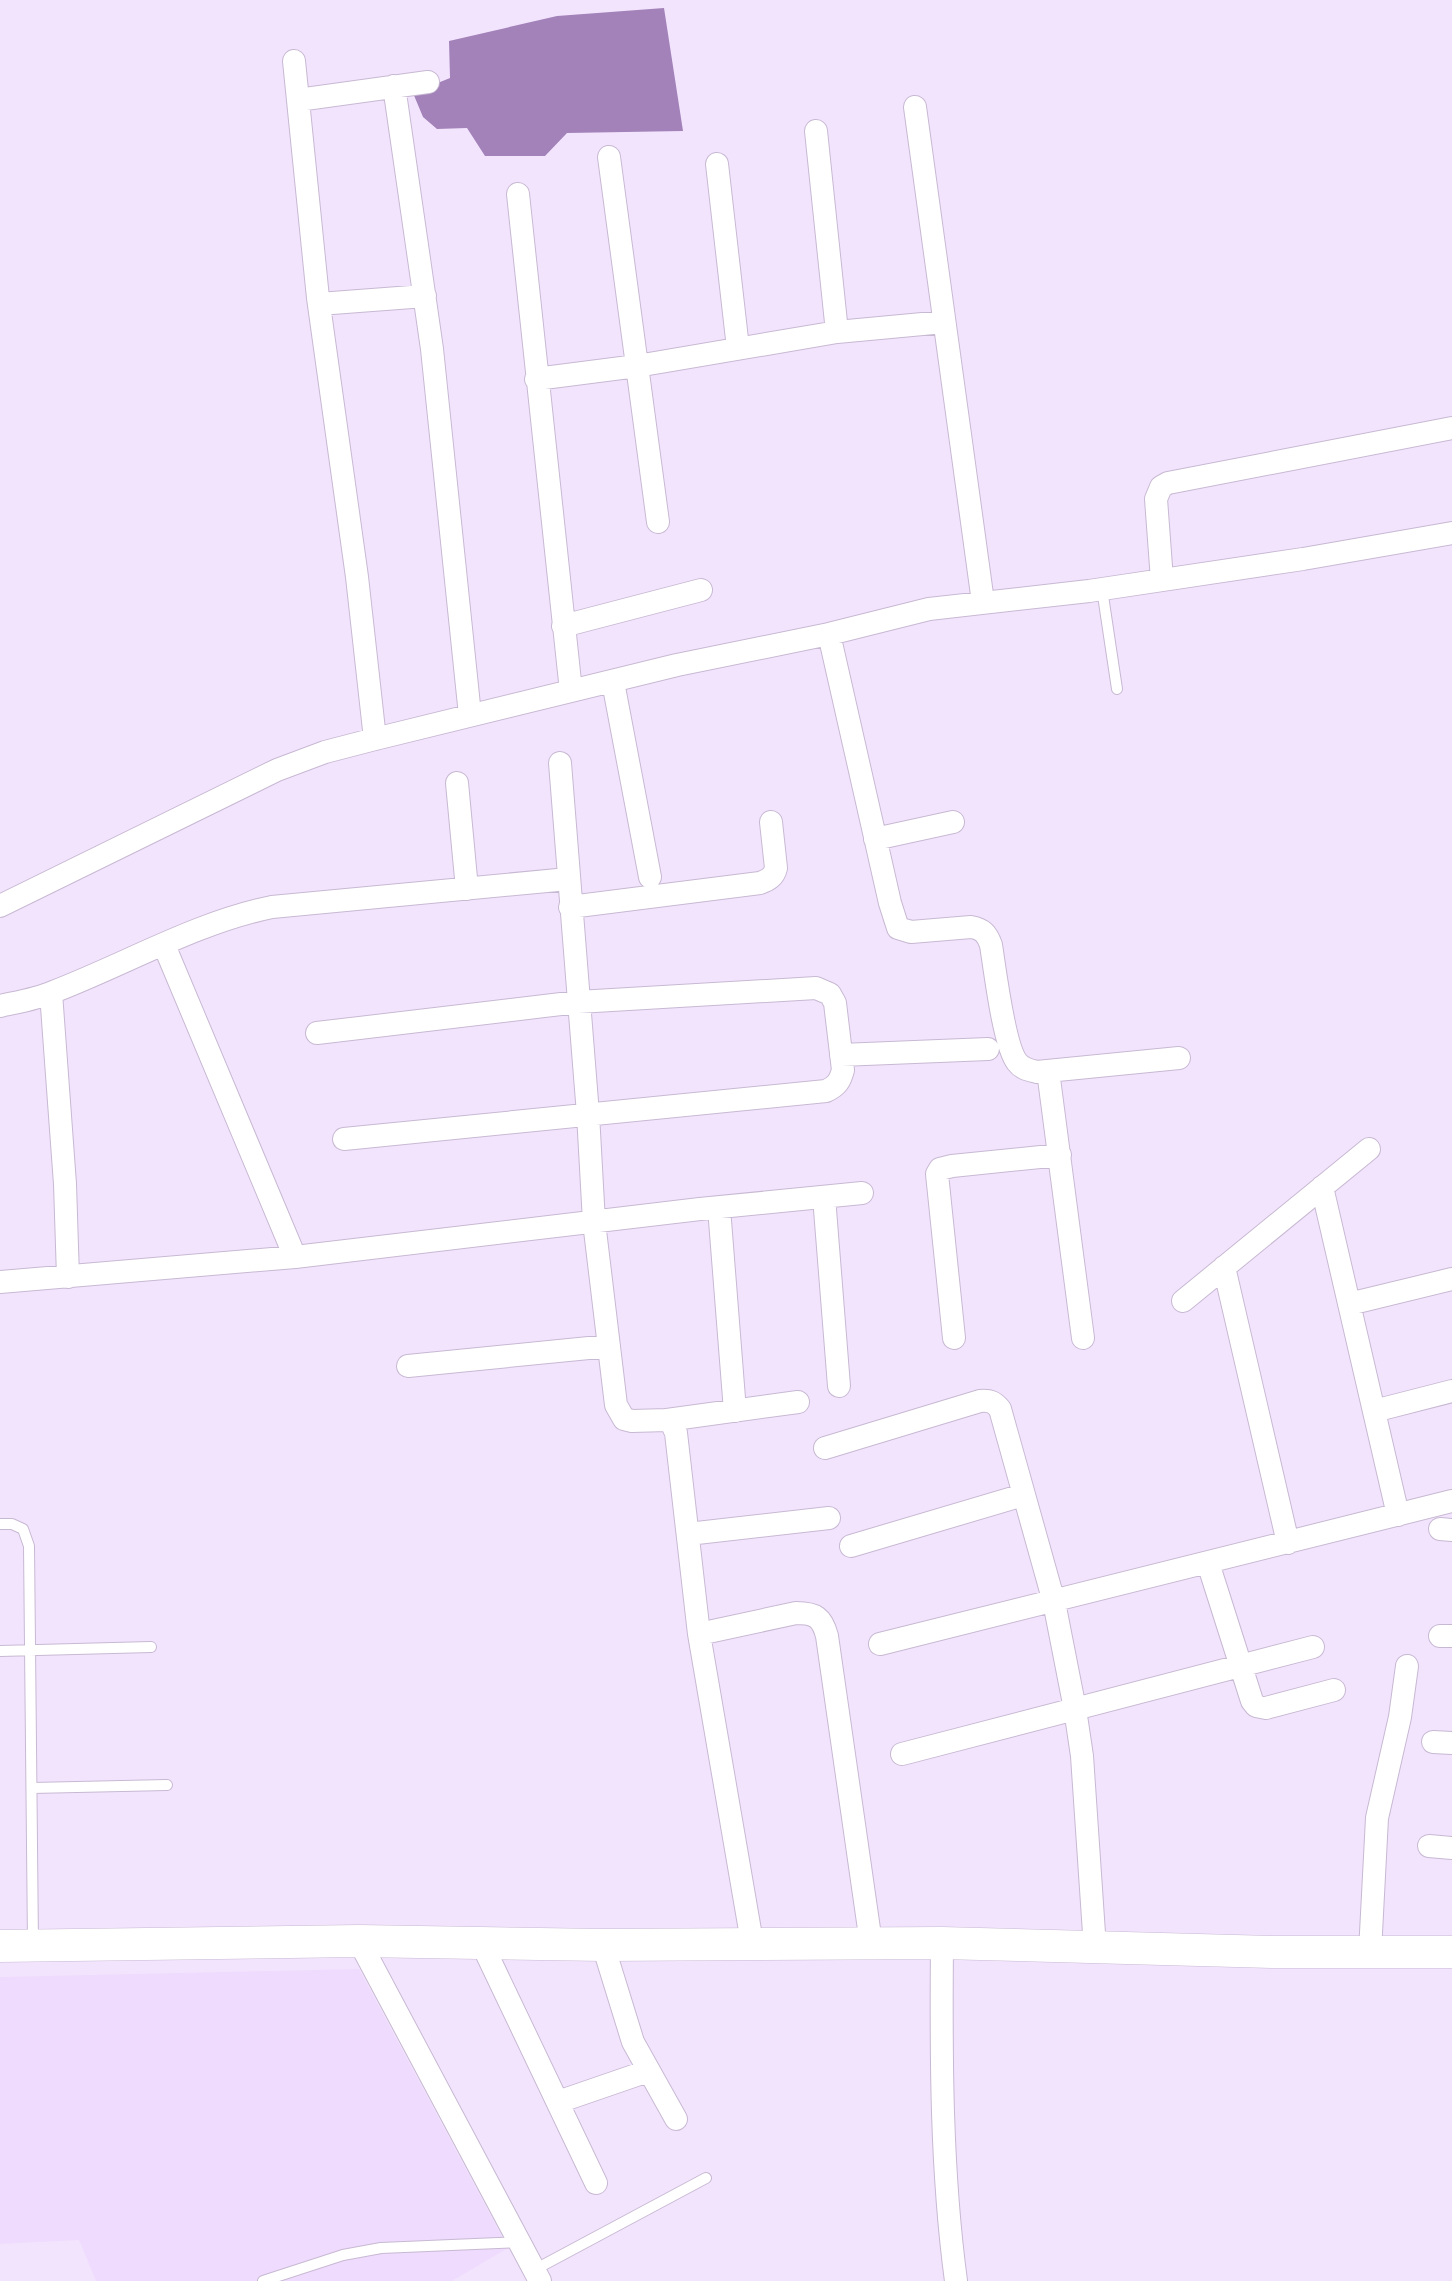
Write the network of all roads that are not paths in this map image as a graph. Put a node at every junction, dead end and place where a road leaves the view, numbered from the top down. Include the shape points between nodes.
1 (294, 61) dead end
2 (428, 82) dead end
3 (394, 86) junction
4 (298, 100) junction
5 (915, 107) dead end
6 (816, 131) dead end
7 (609, 157) dead end
8 (717, 164) dead end
9 (518, 195) dead end
10 (425, 296) junction
11 (319, 304) junction
12 (944, 322) junction
13 (837, 332) junction
14 (738, 348) junction
15 (637, 366) junction
16 (536, 379) junction
17 (1452, 428) edge
18 (658, 522) dead end
19 (1452, 533) edge
20 (1162, 580) junction
21 (1102, 589) junction
22 (701, 590) dead end
23 (983, 602) junction
24 (563, 626) junction
25 (829, 634) junction
26 (613, 682) junction
27 (1117, 689) dead end
28 (571, 691) junction
29 (471, 715) junction
30 (375, 739) junction
31 (560, 763) dead end
32 (457, 783) dead end
33 (771, 822) dead end
34 (954, 822) dead end
35 (875, 839) junction
36 (650, 877) dead end
37 (568, 879) junction
38 (467, 889) junction
39 (0, 906) edge
40 (570, 907) junction
41 (164, 945) junction
42 (51, 993) junction
43 (578, 1002) junction
44 (0, 1006) edge
45 (317, 1033) dead end
46 (988, 1049) dead end
47 (841, 1055) junction
48 (1179, 1058) dead end
49 (1048, 1071) junction
50 (588, 1114) junction
51 (344, 1139) dead end
52 (1369, 1149) dead end
53 (1060, 1155) junction
54 (1322, 1187) junction
55 (862, 1193) dead end
56 (824, 1197) junction
57 (719, 1208) junction
58 (594, 1222) junction
59 (295, 1257) junction
60 (1224, 1267) junction
61 (68, 1277) junction
62 (1452, 1279) edge
63 (0, 1282) edge
64 (1183, 1301) dead end
65 (1349, 1304) junction
66 (954, 1338) dead end
67 (1083, 1338) dead end
68 (609, 1346) junction
69 (408, 1366) dead end
70 (839, 1386) dead end
71 (1452, 1390) edge
72 (798, 1402) dead end
73 (735, 1411) junction
74 (1374, 1411) junction
75 (667, 1420) junction
76 (825, 1448) dead end
77 (1023, 1496) junction
78 (1452, 1501) edge
79 (1398, 1515) junction
80 (829, 1518) dead end
81 (0, 1524) edge
82 (688, 1534) junction
83 (1288, 1543) junction
84 (851, 1546) dead end
85 (1208, 1563) junction
86 (1054, 1602) junction
87 (699, 1634) junction
88 (879, 1644) dead end
89 (151, 1647) dead end
90 (1313, 1647) dead end
91 (30, 1650) junction
92 (0, 1651) edge
93 (1240, 1665) junction
94 (1407, 1666) dead end
95 (1334, 1690) dead end
96 (1075, 1709) junction
97 (902, 1754) dead end
98 (167, 1785) dead end
99 (32, 1788) junction
100 (1429, 1846) dead end
101 (1452, 1848) edge
102 (359, 1941) junction
103 (752, 1942) junction
104 (871, 1943) junction
105 (942, 1943) junction
106 (482, 1944) junction
107 (33, 1945) junction
108 (603, 1945) junction
109 (0, 1946) edge
110 (1095, 1948) junction
111 (1370, 1952) junction
112 (1452, 1952) edge
113 (648, 2071) junction
114 (558, 2102) junction
115 (676, 2119) dead end
116 (706, 2178) dead end
117 (596, 2183) dead end
118 (519, 2242) junction
119 (537, 2276) edge
120 (263, 2281) edge
121 (956, 2281) edge

1 - 4 street
2 - 3 street
3 - 4 street
3 - 10 street
4 - 11 street
5 - 12 street
6 - 13 street
7 - 15 street
8 - 14 street
9 - 16 street
10 - 11 street
10 - 29 street
11 - 30 street
12 - 13 street
12 - 23 street
13 - 14 street
14 - 15 street
15 - 16 street
15 - 18 street
16 - 24 street
17 - 20 street via 1161,487 1156,499
19 - 20 street
20 - 21 street
21 - 23 street
21 - 27 lane
22 - 24 street
23 - 25 street via 929,609
24 - 28 street
25 - 26 street
25 - 35 street
26 - 28 street
26 - 36 street
28 - 29 street
29 - 30 street
30 - 39 street via 277,770
31 - 37 street
32 - 38 street
33 - 40 street via 775,874 760,884
34 - 35 street
35 - 49 street via 898,928 911,932 980,928 991,945 1013,1056 1026,1070
37 - 38 street
37 - 40 street
38 - 41 street via 272,907 213,923
40 - 43 street
41 - 42 street
41 - 59 street
42 - 44 street
42 - 61 street
43 - 45 street
43 - 47 street via 816,988 830,994 835,1003
43 - 50 street
46 - 47 street
47 - 50 street via 841,1081 826,1091
48 - 49 street
49 - 53 street
50 - 51 street
50 - 58 street
52 - 54 street
53 - 66 street via 952,1166 937,1173
53 - 67 street
54 - 60 street
54 - 65 street
55 - 56 street
56 - 57 street
56 - 70 street
57 - 58 street
57 - 73 street
58 - 59 street
58 - 68 street
59 - 61 street
60 - 64 street
60 - 83 street
61 - 63 street
62 - 65 street
65 - 74 street
68 - 69 street
68 - 75 street via 619,1413 632,1421
71 - 74 street
72 - 73 street
73 - 75 street
74 - 79 street
75 - 82 street via 676,1433
76 - 77 street via 988,1400 995,1403 1004,1419
77 - 84 street
77 - 86 street
78 - 79 street
79 - 83 street
80 - 82 street
81 - 91 lane via 18,1525 27,1536
82 - 87 street
83 - 85 street
85 - 86 street
85 - 93 street
86 - 88 street
86 - 96 street
87 - 103 street
87 - 104 street via 796,1613 810,1613 824,1624
89 - 91 lane
90 - 93 street
91 - 92 lane
91 - 99 lane
93 - 95 street via 1252,1701 1261,1708
93 - 96 street
94 - 111 street via 1400,1717 1377,1818
96 - 97 street
96 - 110 street via 1082,1756
98 - 99 lane
99 - 107 lane
100 - 101 street
102 - 106 street
102 - 107 street
102 - 118 street
103 - 104 street
103 - 108 street
104 - 105 street
105 - 110 street
105 - 121 street via 949,2226
106 - 108 street
106 - 114 street
107 - 109 street
108 - 113 street via 633,2042
110 - 111 street
111 - 112 street
113 - 114 street
113 - 115 street
114 - 117 street
116 - 119 lane
118 - 119 street
118 - 120 lane via 381,2248 343,2255

